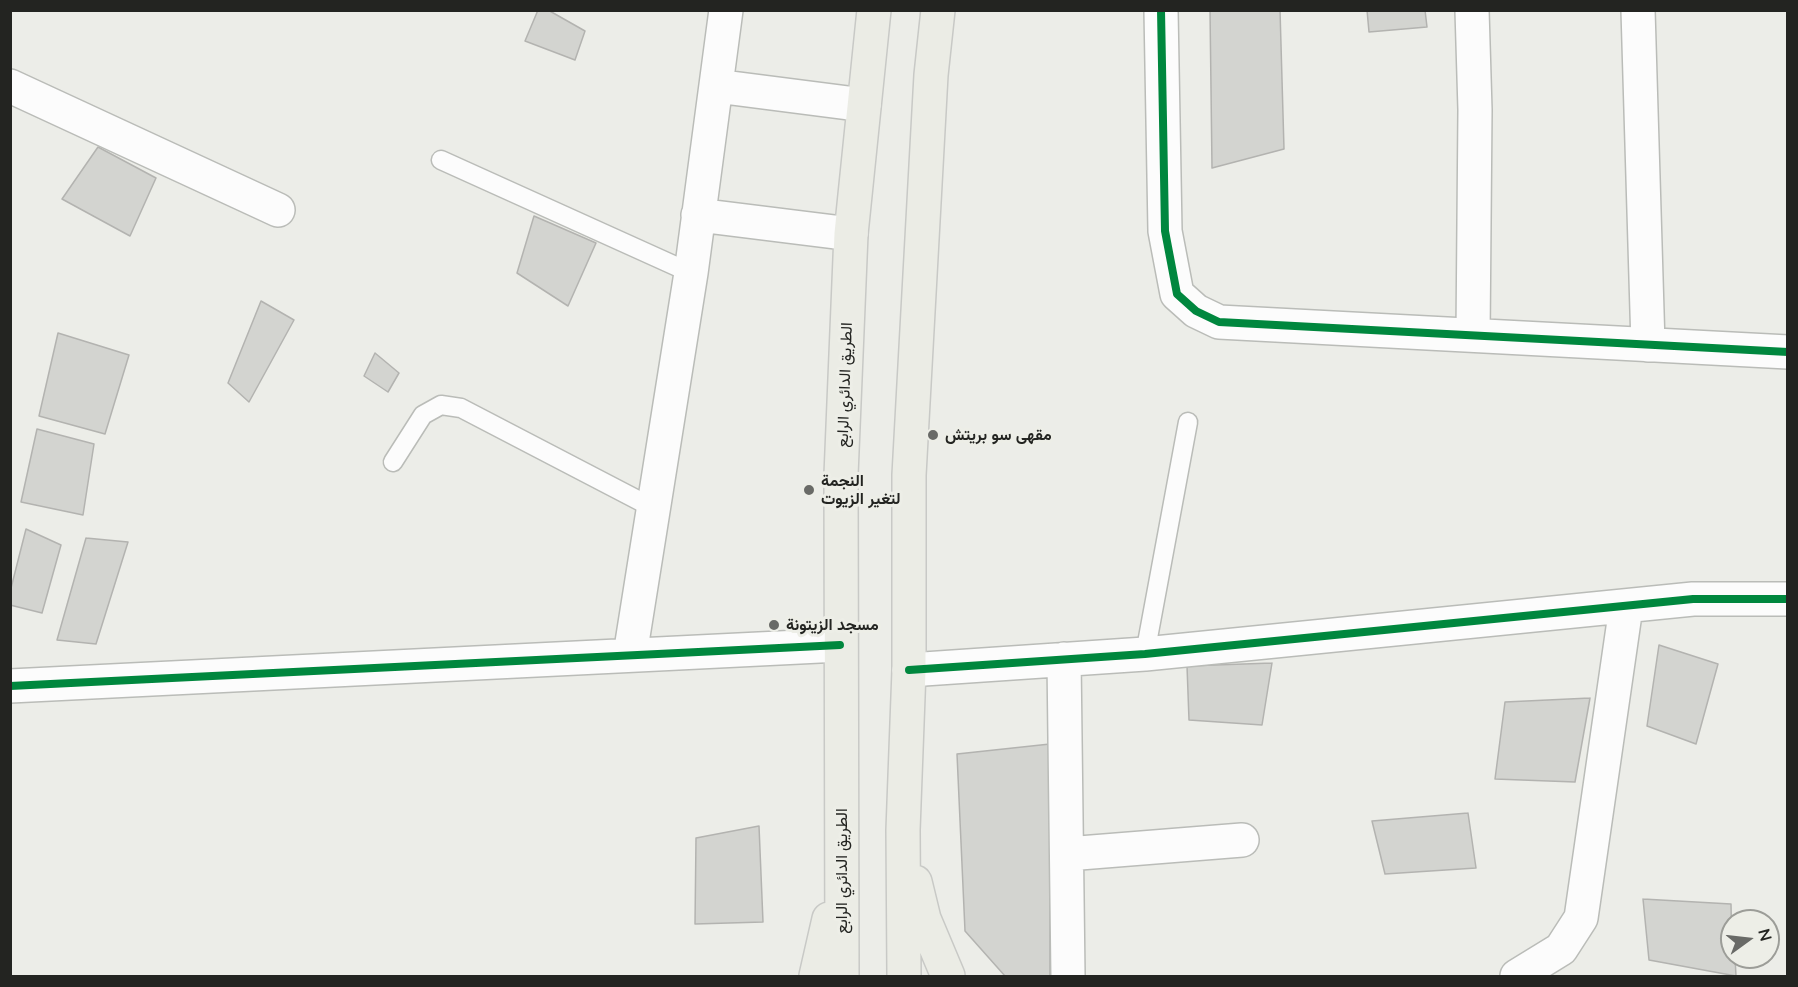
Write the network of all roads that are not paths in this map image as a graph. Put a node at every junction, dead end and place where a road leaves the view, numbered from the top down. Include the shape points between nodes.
1 (726, 10) edge
2 (874, 10) edge
3 (938, 10) edge
4 (1161, 10) edge
5 (1472, 10) edge
6 (1638, 10) edge
7 (10, 86) edge
8 (716, 86) junction
9 (864, 105) junction
10 (441, 160) dead end
11 (278, 210) dead end
12 (698, 215) junction
13 (851, 234) junction
14 (691, 273) junction
15 (1473, 335) junction
16 (1648, 345) junction
17 (1788, 352) edge
18 (1188, 422) dead end
19 (393, 462) dead end
20 (655, 509) junction
21 (1788, 599) edge
22 (1626, 607) junction
23 (840, 645) junction
24 (1145, 654) junction
25 (630, 656) junction
26 (1064, 659) junction
27 (909, 670) junction
28 (10, 686) edge
29 (903, 830) junction
30 (1242, 840) dead end
31 (1067, 854) junction
32 (842, 862) junction
33 (816, 976) edge
34 (842, 976) edge
35 (904, 976) edge
36 (948, 976) edge
37 (1068, 976) edge
38 (1517, 976) edge

1 - 8 street
2 - 9 main road, الطريق الدائري الرابع
3 - 27 main road via 909,475
4 - 15 street via 1165,231 1177,294 1196,311 1219,322
5 - 15 street
6 - 16 street
7 - 11 street
8 - 9 street
8 - 12 street
9 - 13 main road, الطريق الدائري الرابع
10 - 14 lane
12 - 13 street
12 - 14 street
13 - 23 main road, الطريق الدائري الرابع via 841,475
14 - 20 street
15 - 16 street
16 - 17 street
18 - 24 lane
19 - 20 lane via 423,415 441,405 461,408
20 - 25 street
21 - 22 street via 1693,599
22 - 24 street
22 - 38 street via 1581,918 1561,949
23 - 25 street
23 - 32 main road, الطريق الدائري الرابع
24 - 26 street
25 - 28 street
26 - 27 street
26 - 31 street
27 - 29 main road
29 - 35 main road
29 - 36 main road via 924,919
30 - 31 street
31 - 37 street
32 - 33 main road
32 - 34 main road, الطريق الدائري الرابع

